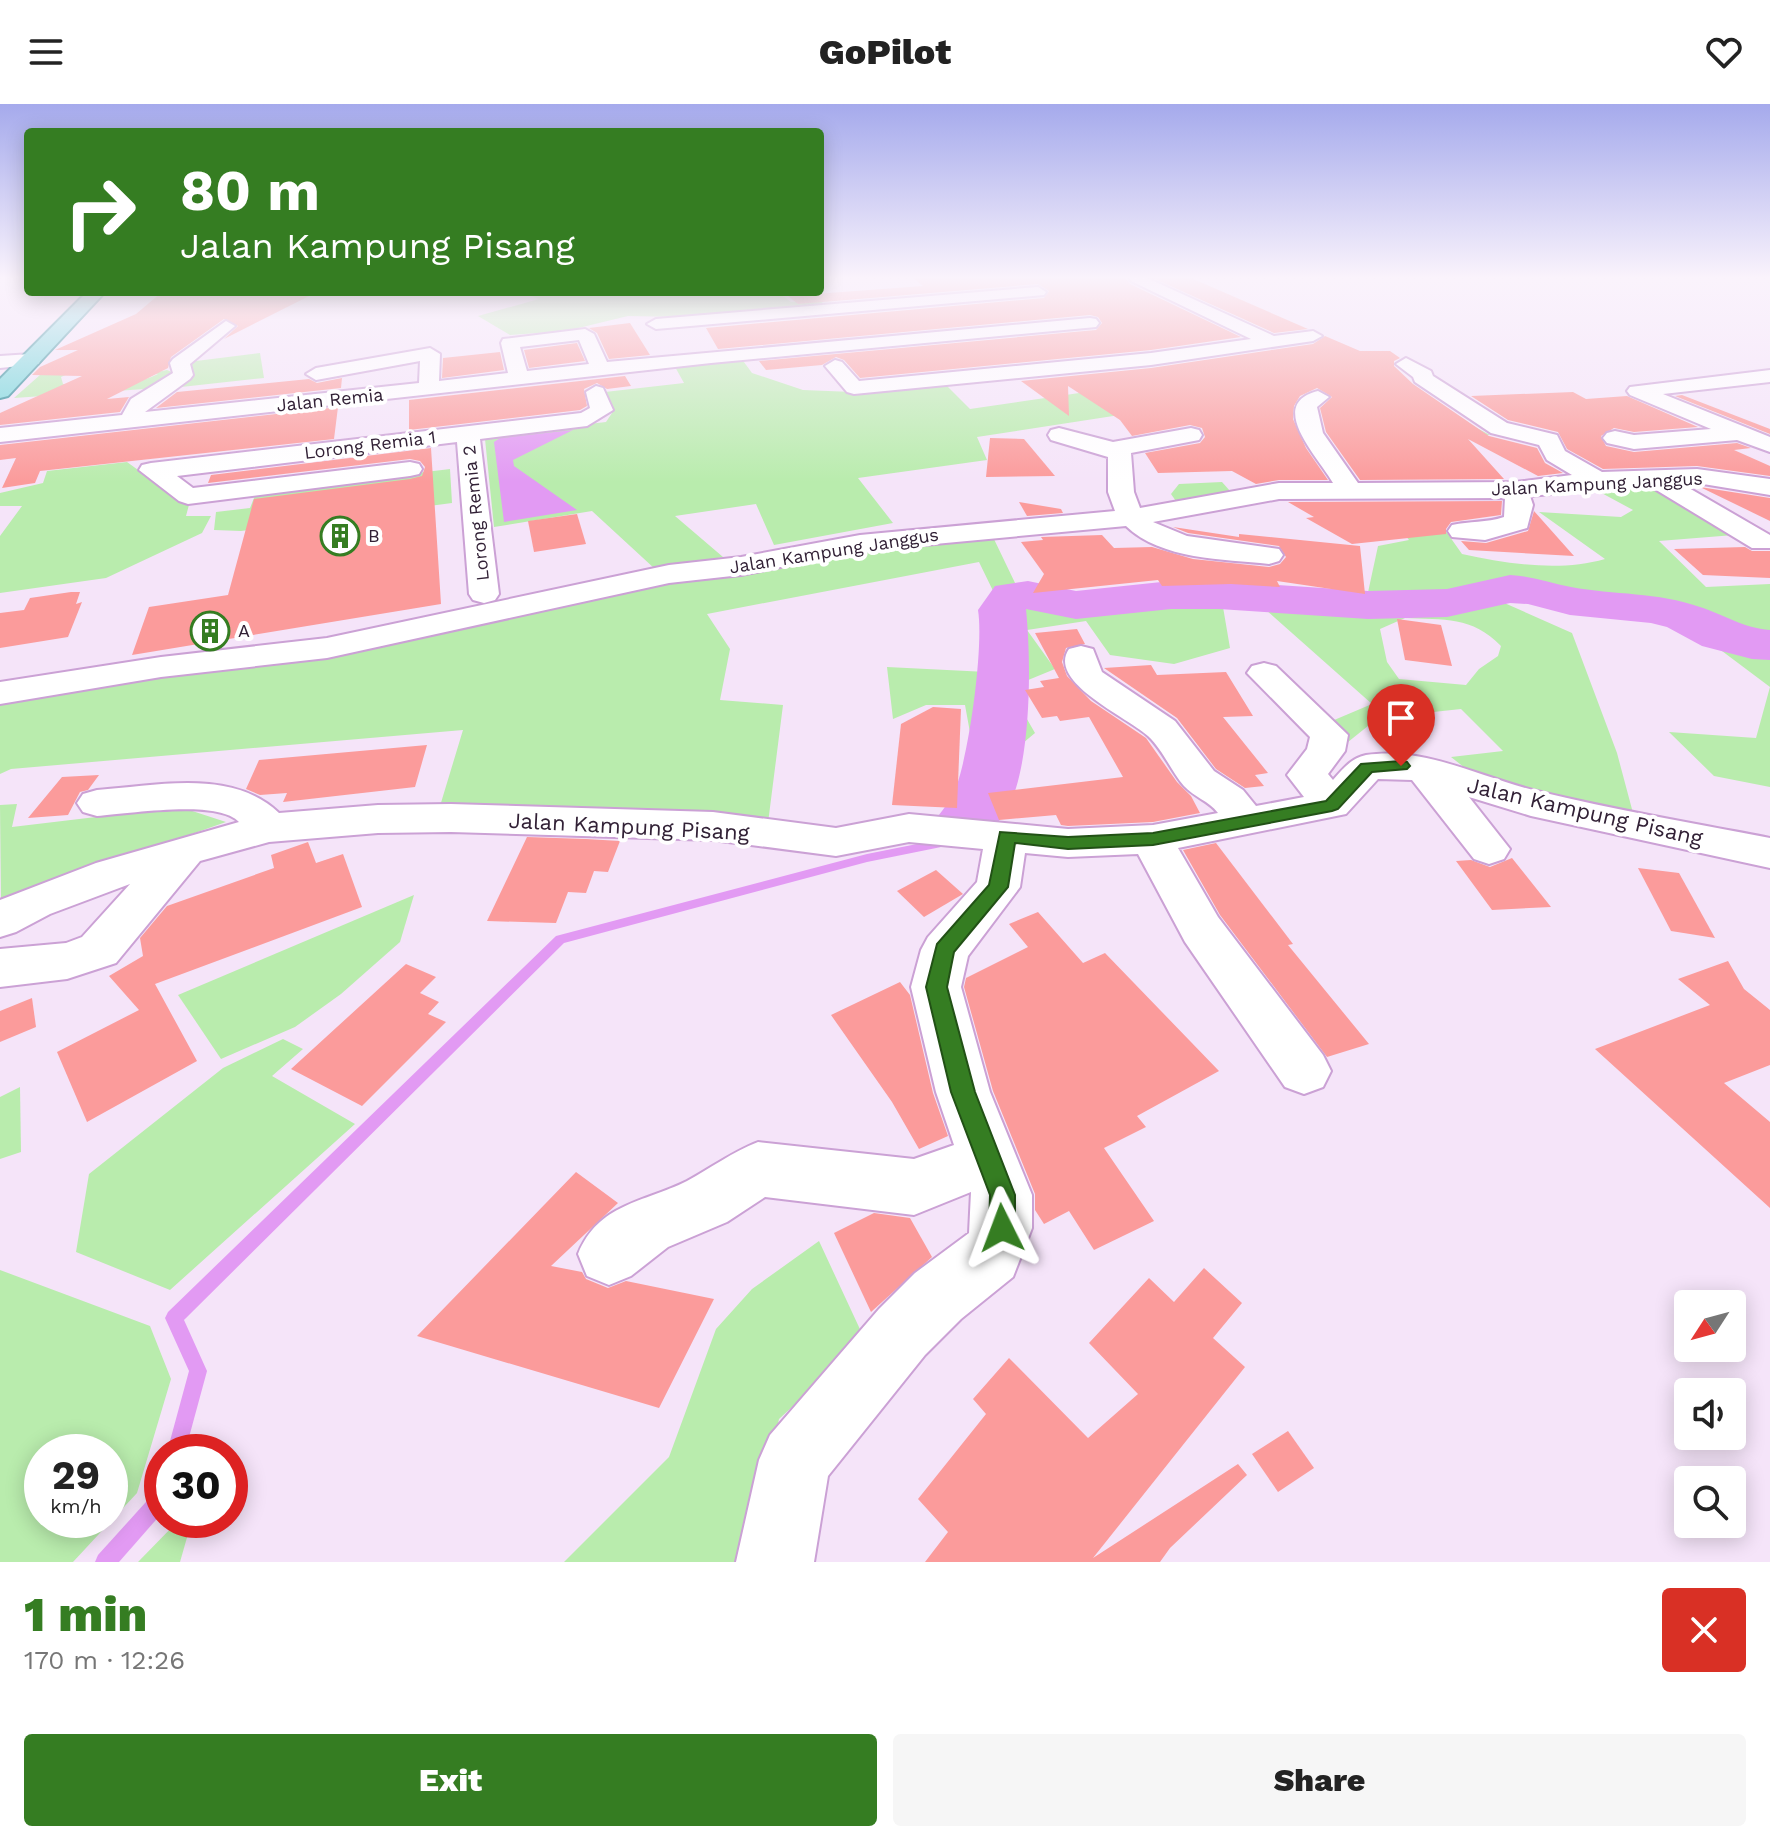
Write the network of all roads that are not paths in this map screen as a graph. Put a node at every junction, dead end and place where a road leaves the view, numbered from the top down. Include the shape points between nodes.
1 (45, 346) edge
2 (201, 346) edge
3 (511, 346) edge
4 (590, 346) edge
5 (668, 346) edge
6 (831, 346) edge
7 (1037, 346) edge
8 (1129, 346) dead end
9 (1243, 346) edge
10 (1025, 349) dead end
11 (746, 354) junction
12 (916, 359) dead end
13 (1151, 359) junction
14 (31, 360) junction
15 (677, 361) junction
16 (0, 362) edge
17 (862, 364) dead end
18 (1406, 364) dead end
19 (352, 369) junction
20 (601, 370) junction
21 (766, 372) dead end
22 (1770, 376) edge
23 (297, 377) dead end
24 (519, 379) junction
25 (939, 380) junction
26 (193, 388) dead end
27 (429, 389) junction
28 (623, 389) dead end
29 (0, 391) edge
30 (162, 391) junction
31 (375, 395) junction
32 (349, 397) junction
33 (1318, 397) dead end
34 (168, 417) junction
35 (130, 421) junction
36 (468, 433) junction
37 (1742, 434) junction
38 (0, 435) edge
39 (1059, 435) dead end
40 (1191, 435) dead end
41 (1615, 438) dead end
42 (159, 442) dead end
43 (370, 445) junction
44 (1770, 445) edge
45 (1113, 449) junction
46 (135, 450) dead end
47 (471, 462) junction
48 (153, 472) junction
49 (1652, 478) junction
50 (1597, 480) junction
51 (1770, 487) edge
52 (1349, 489) junction
53 (1515, 490) junction
54 (1130, 518) junction
55 (1462, 531) dead end
56 (1762, 542) dead end
57 (1269, 555) dead end
58 (484, 594) dead end
59 (1081, 656) dead end
60 (1264, 673) dead end
61 (0, 693) edge
62 (1425, 770) junction
63 (97, 803) dead end
64 (1332, 805) junction
65 (1247, 822) junction
66 (269, 828) junction
67 (1007, 836) junction
68 (1153, 839) junction
69 (1489, 849) dead end
70 (185, 850) junction
71 (1770, 853) edge
72 (0, 920) edge
73 (0, 968) edge
74 (1304, 1071) dead end
75 (988, 1159) junction
76 (609, 1254) dead end
77 (775, 1562) edge

1 - 14 main road
2 - 30 street via 180,363 183,375
3 - 24 street
4 - 20 street
5 - 15 street
6 - 11 street, Jalan Remia
7 - 10 street
8 - 13 street
9 - 13 street
11 - 15 street, Jalan Remia
11 - 21 street via 757,371
12 - 25 street
13 - 25 street
14 - 16 street
14 - 29 main road
15 - 20 street, Jalan Remia
17 - 25 street via 828,367 854,388
18 - 50 street via 1424,375 1427,384 1499,428 1549,440 1555,455
19 - 23 street
19 - 27 street via 430,354
19 - 32 street
20 - 24 street, Jalan Remia
22 - 37 street via 1637,391
24 - 27 street, Jalan Remia
26 - 30 street
27 - 31 street, Jalan Remia
28 - 36 street, Lorong Remia 1 via 588,393 602,410 587,419
30 - 35 street via 139,404
31 - 32 street, Jalan Remia
31 - 43 street
32 - 34 street, Jalan Remia
33 - 52 street via 1306,405 1311,438 1328,454
34 - 35 street, Jalan Remia
34 - 42 street
35 - 38 street, Jalan Remia
36 - 43 street, Lorong Remia 1
36 - 47 street, Lorong Remia 2
37 - 41 street via 1634,442
37 - 44 street
39 - 45 street
40 - 45 street
43 - 48 street, Lorong Remia 1
45 - 54 street via 1120,454 1121,495
46 - 48 street
47 - 48 street via 188,496
47 - 58 street, Lorong Remia 2
49 - 50 street, Jalan Kampung Janggus
49 - 51 street, Jalan Kampung Janggus via 1697,476
49 - 56 street
50 - 53 street, Jalan Kampung Janggus
52 - 53 street, Jalan Kampung Janggus
52 - 54 street, Jalan Kampung Janggus via 1279,491
53 - 55 street via 1520,505 1517,522 1485,532
54 - 57 street via 1158,538
54 - 61 street, Jalan Kampung Janggus via 740,553 669,574 327,648
59 - 65 street via 1090,679 1162,729 1200,780 1229,799
60 - 64 street via 1329,735 1326,751 1307,775
62 - 64 street, Jalan Kampung Pisang via 1367,767
62 - 69 street
62 - 71 street, Jalan Kampung Pisang via 1531,803
63 - 66 street via 214,796 248,807
64 - 65 street, Jalan Kampung Pisang
65 - 68 street, Jalan Kampung Pisang
66 - 67 street, Jalan Kampung Pisang via 451,818 713,826 836,842 909,828
66 - 70 street, Jalan Kampung Pisang
67 - 68 street, Jalan Kampung Pisang via 1068,843
67 - 75 street via 998,887 945,950 936,987 954,1063
68 - 74 street via 1163,865 1228,968
70 - 72 street, Jalan Kampung Pisang via 34,902
70 - 73 street via 99,950 67,961
75 - 76 street via 914,1187 758,1169 706,1202 646,1226
75 - 77 street via 1002,1195 1002,1228 991,1255 902,1332 795,1460

